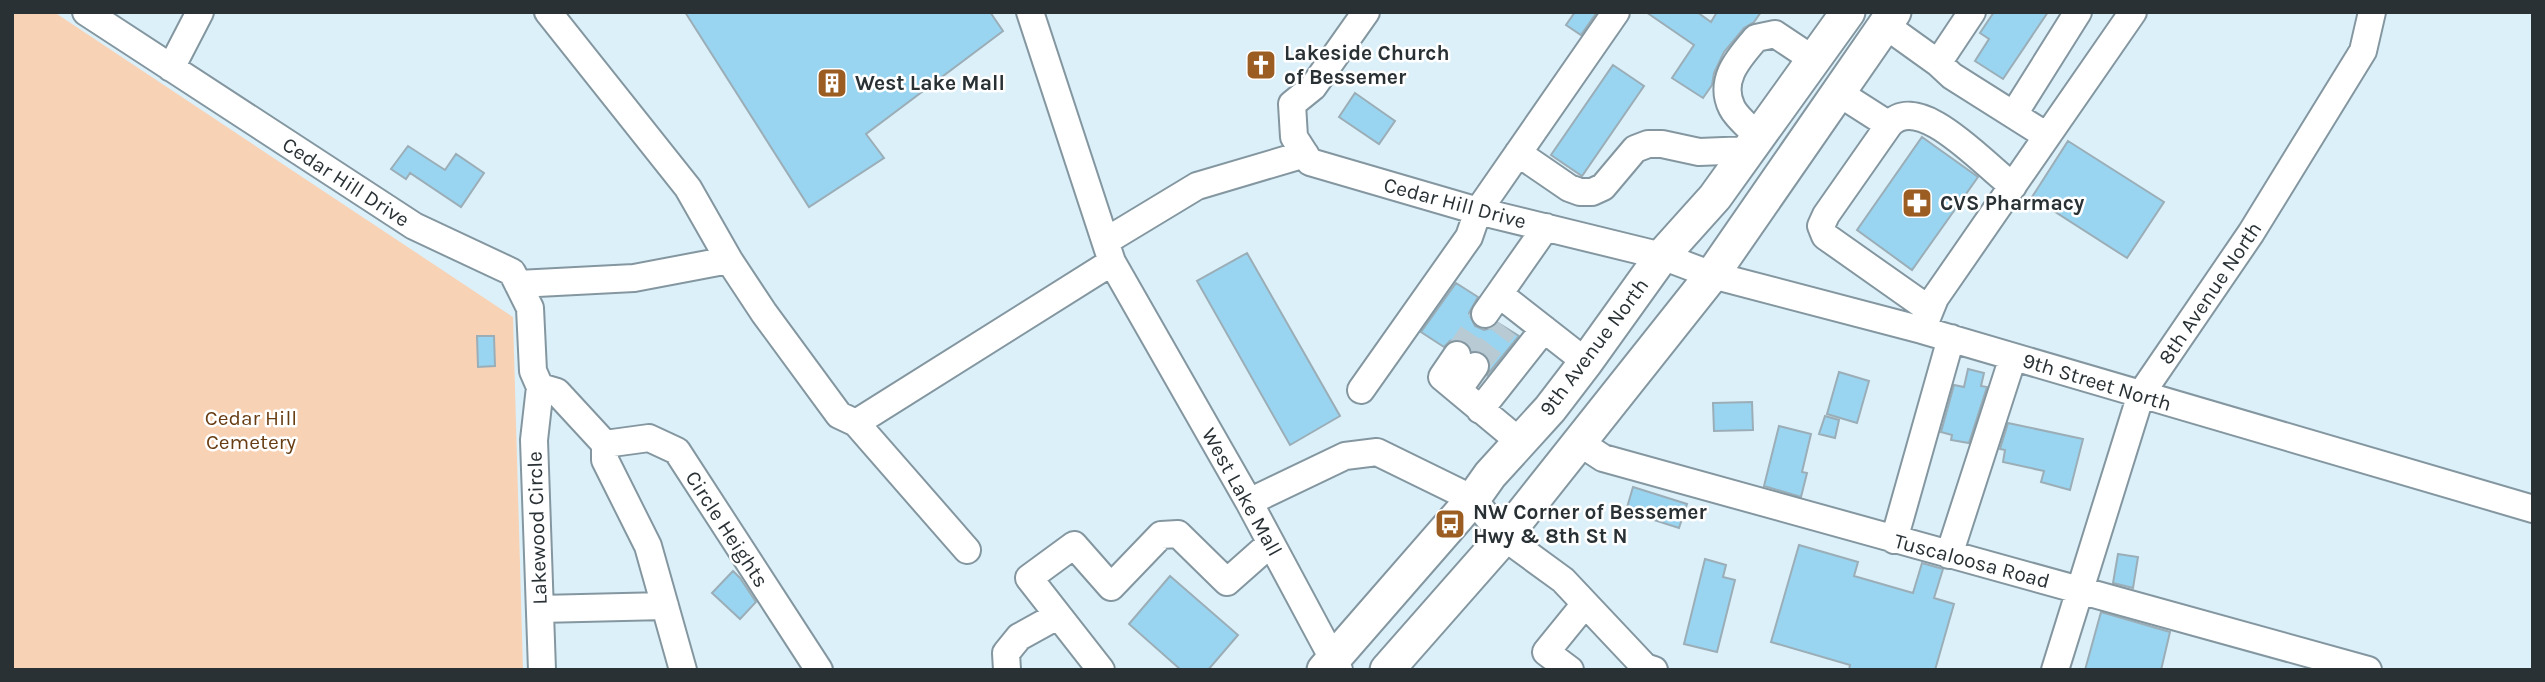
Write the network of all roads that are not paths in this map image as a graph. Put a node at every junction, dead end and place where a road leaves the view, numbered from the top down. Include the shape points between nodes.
1 (86, 12) edge
2 (200, 12) edge
3 (548, 12) edge
4 (1030, 12) edge
5 (1366, 12) edge
6 (1616, 12) edge
7 (1972, 12) edge
8 (2078, 12) edge
9 (2133, 12) edge
10 (2372, 12) edge
11 (1845, 14) edge
12 (1770, 23) edge
13 (1884, 27) edge
14 (1814, 60) junction
15 (1938, 63) junction
16 (171, 68) junction
17 (1839, 93) junction
18 (2014, 114) junction
19 (1889, 125) junction
20 (2047, 136) junction
21 (1754, 143) junction
22 (1518, 153) junction
23 (1305, 154) junction
24 (2013, 186) junction
25 (1478, 211) junction
26 (1546, 227) junction
27 (1109, 252) junction
28 (1662, 256) junction
29 (729, 260) junction
30 (1712, 275) junction
31 (518, 284) junction
32 (1926, 320) junction
33 (1544, 329) junction
34 (1951, 338) junction
35 (2013, 356) junction
36 (1466, 361) tunnel mouth
37 (1587, 362) junction
38 (540, 387) junction
39 (1361, 390) dead end
40 (2141, 394) junction
41 (1480, 410) junction
42 (856, 423) junction
43 (1520, 442) junction
44 (1580, 443) junction
45 (605, 444) junction
46 (1473, 499) junction
47 (1249, 502) junction
48 (2533, 509) edge
49 (1504, 537) junction
50 (1894, 540) junction
51 (1271, 543) junction
52 (967, 551) dead end
53 (1949, 555) junction
54 (2079, 591) junction
55 (1585, 604) junction
56 (666, 606) junction
57 (540, 609) junction
58 (1057, 616) junction
59 (1538, 661) edge
60 (1332, 666) edge
61 (1647, 669) edge
62 (542, 670) edge
63 (683, 670) edge
64 (819, 670) edge
65 (1007, 670) edge
66 (1101, 670) edge
67 (1387, 670) edge
68 (1570, 670) edge
69 (2055, 670) edge
70 (2368, 670) edge

1 - 16 street, Cedar Hill Drive
2 - 16 street
3 - 29 street via 688,188
4 - 27 street, West Lake Mall
5 - 23 street via 1314,87 1292,104 1294,137
6 - 22 street
7 - 15 street
8 - 18 street
9 - 20 street
10 - 40 street, 8th Avenue North via 2363,51 2251,233
11 - 13 street
11 - 14 main road, 9th Avenue North
12 - 14 street
12 - 21 street via 1733,65 1727,88 1732,108
13 - 15 street
13 - 17 main road
14 - 21 main road, 9th Avenue North
15 - 18 street
16 - 31 street, Cedar Hill Drive via 414,226 512,272
17 - 19 street
17 - 30 main road
18 - 20 street
19 - 24 street via 1902,116 1928,120
19 - 32 street via 1821,226 1825,236
20 - 24 street
21 - 22 street via 1699,152 1648,144 1635,149 1603,187 1592,192 1569,188
21 - 28 main road, 9th Avenue North via 1715,197
22 - 25 street
23 - 25 street, Cedar Hill Drive via 1310,162
23 - 27 street via 1197,186
24 - 32 street via 1935,298
25 - 26 street, Cedar Hill Drive
25 - 39 street via 1469,237
26 - 28 street, Cedar Hill Drive
26 - 33 street via 1502,312
27 - 42 street
27 - 47 street, West Lake Mall
28 - 30 street, 9th Street North
28 - 37 main road, 9th Avenue North
29 - 31 street via 634,278
29 - 42 street via 839,415
30 - 32 street, 9th Street North
30 - 44 main road
31 - 38 street, Cedar Hill Drive via 530,308 533,371
32 - 34 street, 9th Street North
33 - 37 street
33 - 41 street
34 - 35 street, 9th Street North
34 - 50 street
35 - 40 street, 9th Street North
35 - 53 street
36 - 41 street via 1441,377
37 - 43 main road, 9th Avenue North
38 - 45 street via 557,392
38 - 57 street, Lakewood Circle via 534,440
40 - 48 street, 9th Street North
40 - 54 street, 8th Avenue North
41 - 43 street
42 - 52 street
43 - 46 main road, 9th Avenue North
44 - 49 main road
44 - 50 street, Tuscaloosa Road via 1603,458
45 - 56 street via 605,460 648,546
45 - 64 street, Circle Heights via 649,439 677,451
46 - 47 street via 1377,452 1345,456
46 - 49 street
46 - 60 main road, 9th Avenue North
47 - 51 street, West Lake Mall
49 - 55 street via 1563,580
49 - 67 main road
50 - 53 street, Tuscaloosa Road
51 - 58 street via 1227,582 1178,534 1161,535 1111,587 1074,545 1029,578
51 - 60 street, West Lake Mall
53 - 54 street, Tuscaloosa Road
54 - 69 street, 8th Avenue North
54 - 70 street, Tuscaloosa Road
55 - 59 street
55 - 61 street
56 - 57 street
56 - 63 street
57 - 62 street, Lakewood Circle
58 - 65 street via 1019,636 1006,653
58 - 66 street
59 - 68 street

